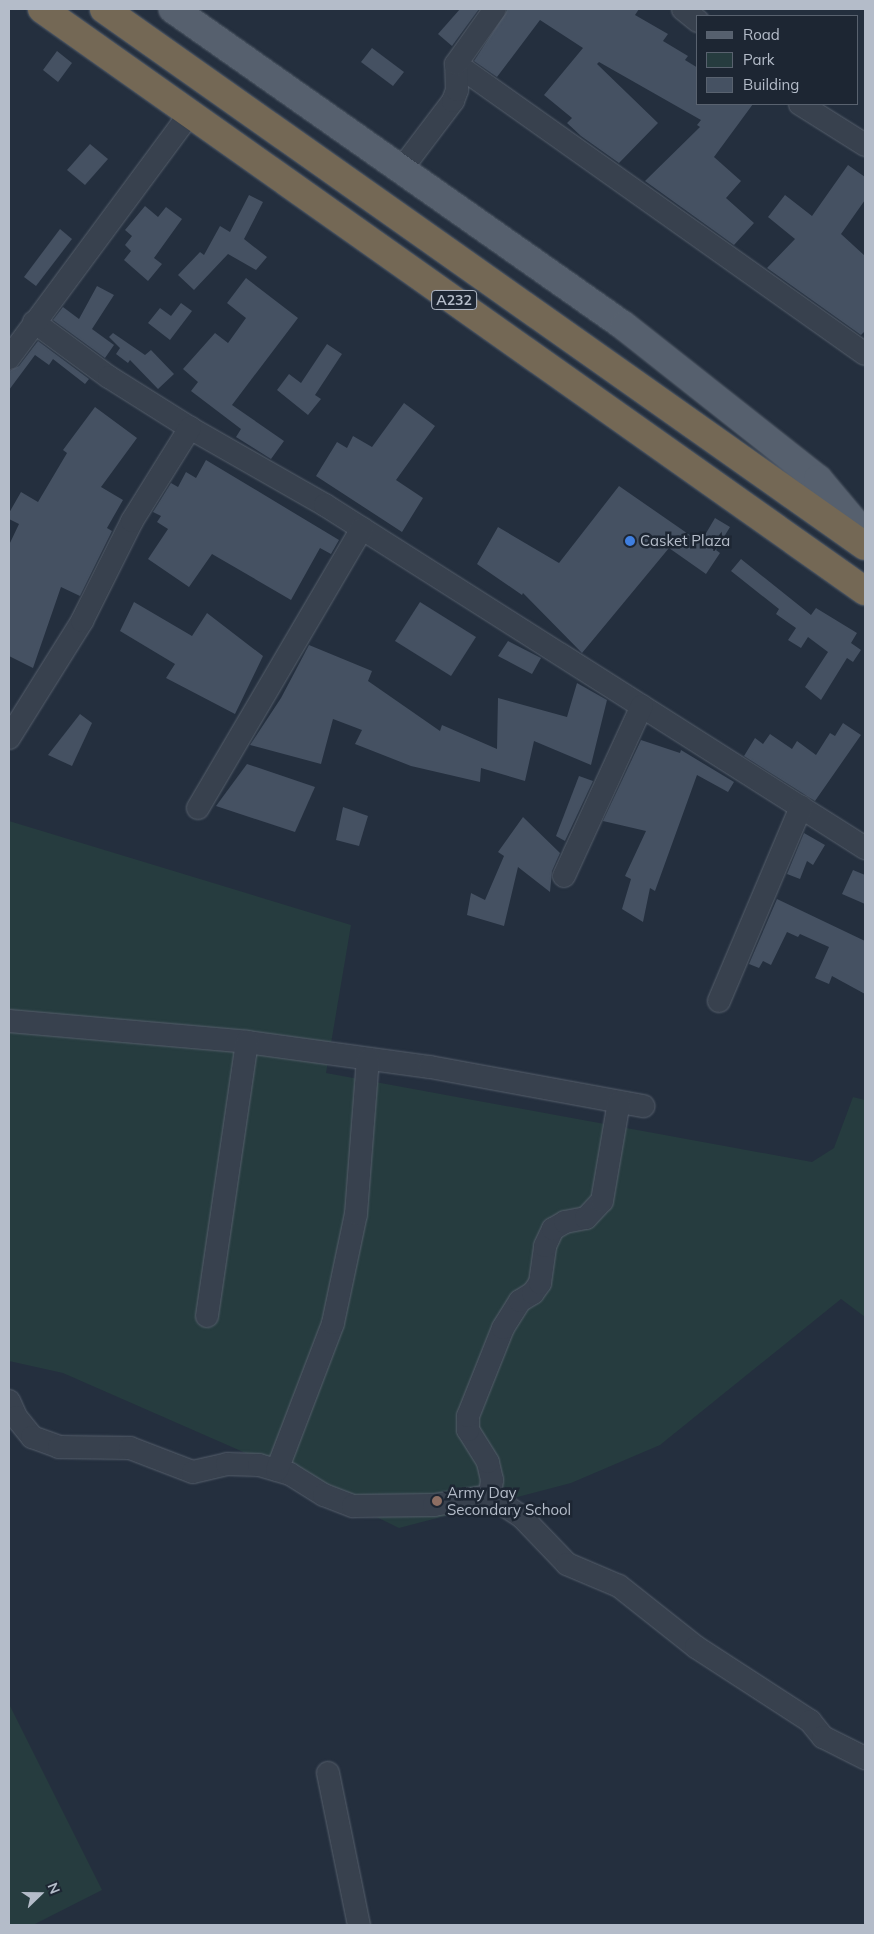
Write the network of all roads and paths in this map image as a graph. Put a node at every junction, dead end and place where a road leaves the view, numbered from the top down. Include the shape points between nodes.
1 (42, 9) edge
2 (104, 9) edge
3 (173, 9) edge
4 (494, 9) edge
5 (683, 9) edge
6 (696, 19) edge
7 (456, 64) junction
8 (802, 105) edge
9 (192, 112) junction
10 (865, 145) edge
11 (400, 171) junction
12 (34, 322) junction
13 (865, 354) edge
14 (9, 358) edge
15 (190, 428) junction
16 (362, 528) junction
17 (865, 535) edge
18 (865, 546) edge
19 (865, 592) edge
20 (642, 706) junction
21 (9, 738) edge
22 (802, 807) junction
23 (198, 808) dead end
24 (865, 848) edge
25 (564, 876) dead end
26 (719, 1001) dead end
27 (9, 1021) edge
28 (247, 1042) junction
29 (368, 1059) junction
30 (619, 1102) junction
31 (643, 1106) dead end
32 (207, 1316) dead end
33 (9, 1401) edge
34 (277, 1470) junction
35 (490, 1496) junction
36 (865, 1758) edge
37 (328, 1773) dead end
38 (359, 1925) edge

1 - 9 highway, A232
2 - 18 highway, A232
3 - 11 main road
4 - 7 street
5 - 6 street
7 - 11 street via 457,90 453,101
7 - 13 street
8 - 10 street
9 - 12 street
9 - 19 highway, A232
11 - 17 main road via 624,326 754,427 818,480
12 - 14 street
12 - 15 street via 109,377
15 - 16 street
15 - 21 street via 132,521 82,621
16 - 20 street
16 - 23 street
20 - 22 street
20 - 25 street
22 - 24 street
22 - 26 street
27 - 28 street
28 - 29 street
28 - 32 street
29 - 30 street via 430,1067
29 - 34 street via 356,1214 333,1324
30 - 31 street
30 - 35 street via 602,1201 586,1218 565,1222 553,1229 545,1246 540,1283 534,1293 520,1301 503,1328 468,1416 468,1430 488,1462 492,1480
33 - 34 street via 16,1417 32,1437 59,1447 130,1448 193,1472 238,1464
34 - 35 street via 353,1506 434,1505
35 - 36 street via 522,1517 567,1564 619,1586 696,1647 810,1722 823,1737
37 - 38 street

